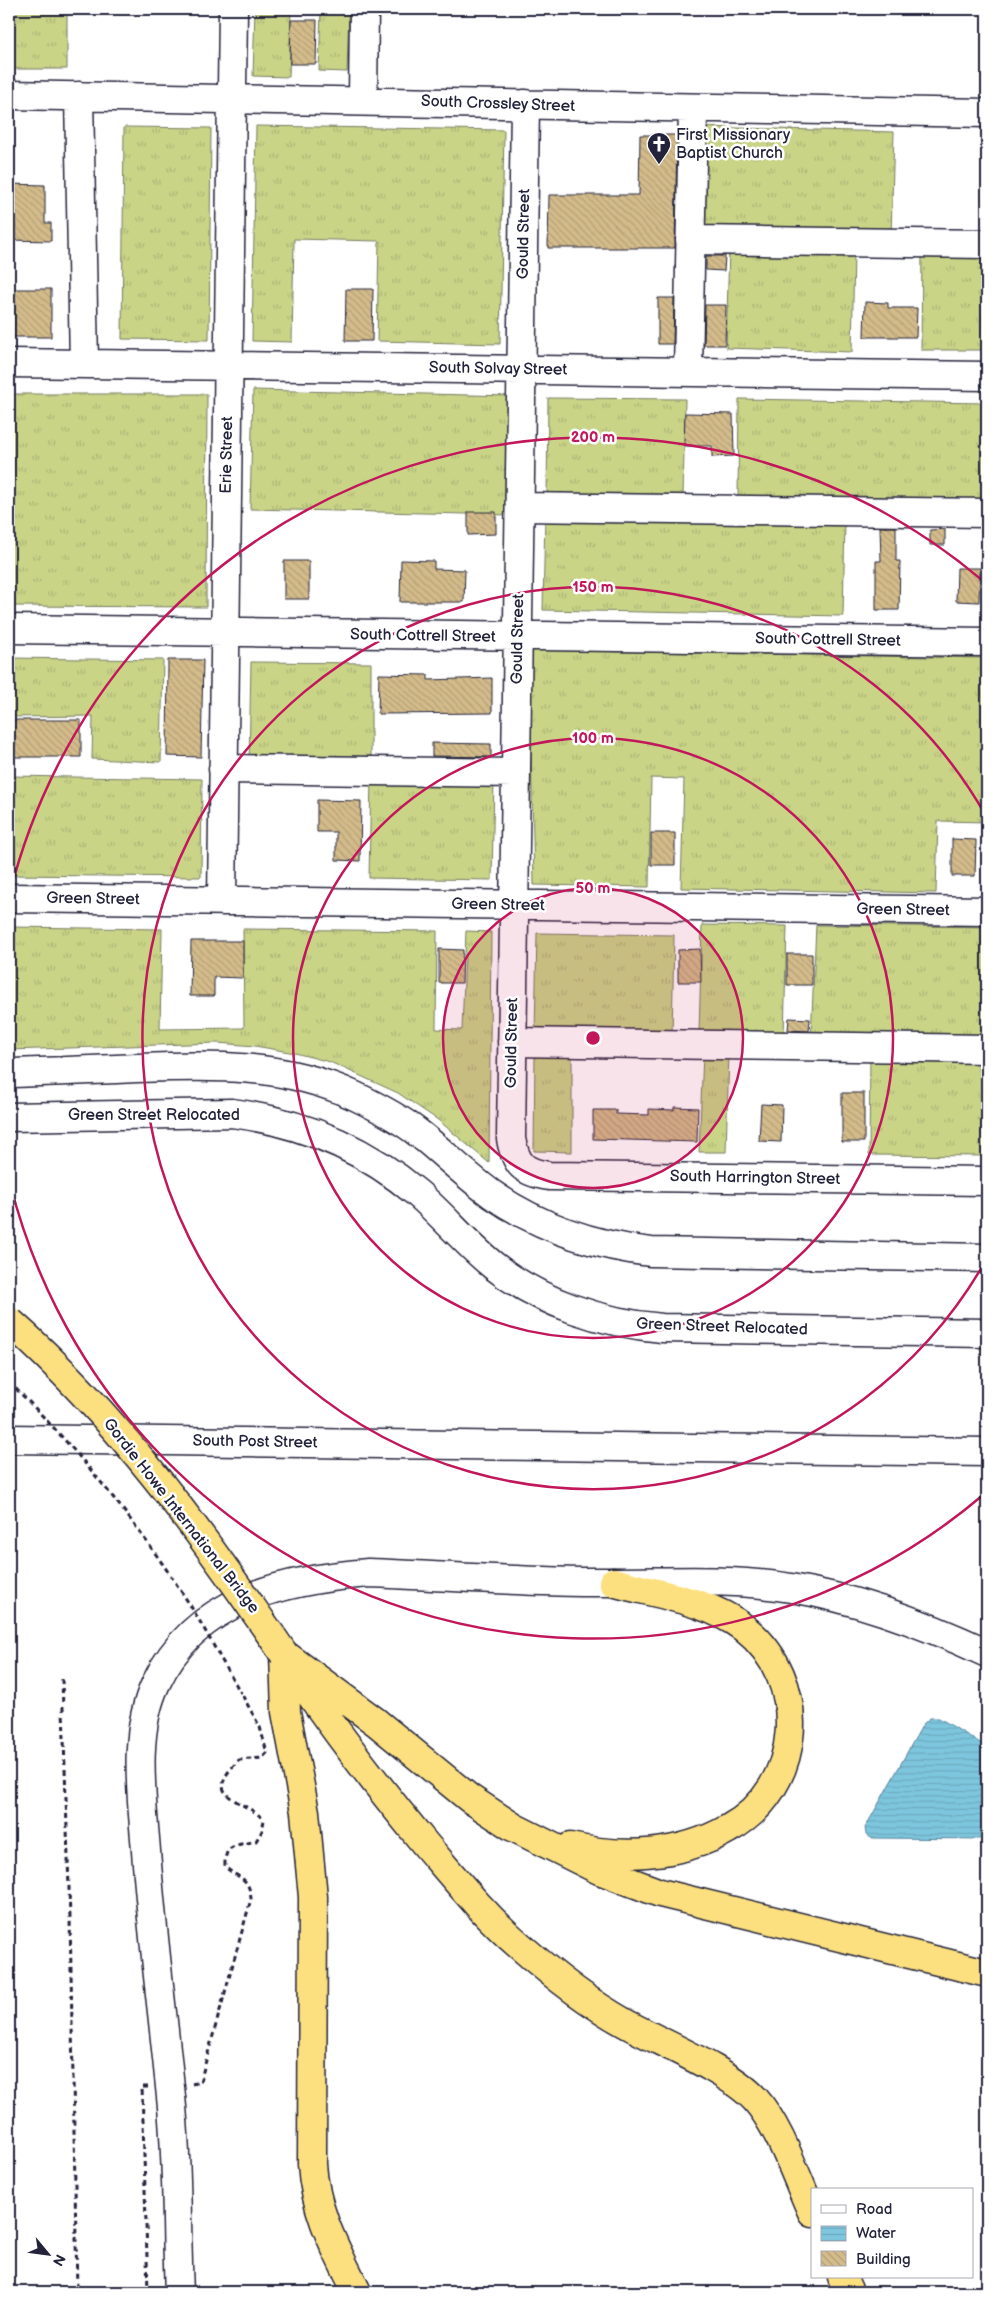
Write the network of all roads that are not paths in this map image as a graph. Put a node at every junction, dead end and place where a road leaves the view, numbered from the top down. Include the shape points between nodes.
1 (233, 9) edge
2 (364, 9) edge
3 (9, 95) edge
4 (79, 96) junction
5 (232, 98) junction
6 (363, 100) junction
7 (525, 104) junction
8 (693, 109) junction
9 (987, 113) edge
10 (690, 240) junction
11 (987, 244) edge
12 (9, 363) edge
13 (84, 364) junction
14 (228, 366) junction
15 (522, 369) junction
16 (688, 372) junction
17 (987, 376) edge
18 (520, 506) junction
19 (987, 513) edge
20 (9, 629) edge
21 (225, 633) junction
22 (518, 637) junction
23 (987, 642) edge
24 (223, 769) junction
25 (516, 773) junction
26 (9, 898) edge
27 (222, 901) junction
28 (514, 905) junction
29 (987, 911) edge
30 (512, 1042) junction
31 (987, 1049) edge
32 (9, 1073) edge
33 (9, 1117) edge
34 (524, 1169) joint
35 (987, 1181) edge
36 (987, 1258) edge
37 (9, 1321) edge
38 (987, 1333) edge
39 (9, 1439) edge
40 (987, 1452) edge
41 (613, 1582) junction
42 (987, 1653) edge
43 (284, 1654) junction
44 (529, 1836) junction
45 (987, 1973) edge
46 (811, 2210) edge
47 (842, 2278) edge
48 (179, 2292) edge
49 (357, 2292) edge
50 (849, 2292) edge

1 - 5 street, Erie Street
2 - 6 street
3 - 4 street, South Crossley Street
4 - 5 street, South Crossley Street
4 - 13 street
5 - 6 street, South Crossley Street
5 - 14 street, Erie Street
6 - 7 street, South Crossley Street
7 - 8 street, South Crossley Street
7 - 15 street, Gould Street
8 - 9 street, South Crossley Street
8 - 10 street
10 - 11 street
10 - 16 street
12 - 13 street, South Solvay Street
13 - 14 street, South Solvay Street
14 - 15 street, South Solvay Street
14 - 21 street, Erie Street
15 - 16 street, South Solvay Street
15 - 18 street, Gould Street
16 - 17 street, South Solvay Street
18 - 19 street
18 - 22 street, Gould Street
20 - 21 street, South Cottrell Street
21 - 22 street, South Cottrell Street
21 - 24 street, Erie Street
22 - 23 street, South Cottrell Street
22 - 25 street, Gould Street
24 - 25 street
24 - 27 street, Erie Street
25 - 28 street, Gould Street
26 - 27 street, Green Street
27 - 28 street, Green Street
28 - 29 street, Green Street
28 - 30 street, Gould Street
30 - 31 street
30 - 34 street, Gould Street via 511,1139 516,1158
32 - 36 street via 208,1065 257,1068 297,1076 337,1089 400,1120 493,1195 529,1217 568,1235 611,1246 651,1252
33 - 38 street, Green Street Relocated via 232,1113 259,1116 311,1131 348,1147 391,1174 418,1194 480,1255 510,1277 551,1299 610,1321 676,1329
34 - 35 street, South Harrington Street via 549,1176
37 - 43 highway, Gordie Howe International Bridge, bridge via 63,1372 145,1464 222,1564
39 - 40 street, South Post Street
41 - 42 street via 712,1581 813,1592 891,1614
41 - 44 highway via 703,1607 730,1619 757,1639 776,1666 787,1690 790,1722 786,1754 776,1778 749,1814 730,1829 697,1843 673,1850 631,1854 578,1849
41 - 48 street via 368,1573 328,1577 259,1593 228,1605 198,1626 163,1671 151,1695 145,1718 142,1775 150,1897 172,2100
43 - 44 highway via 376,1722 446,1780
43 - 46 highway, Gordie Howe International Bridge via 376,1785 501,1929 606,2013 735,2083 754,2098 775,2131
43 - 49 highway via 286,1712 305,1812 313,1888 314,2191 323,2220
44 - 45 highway via 599,1870 660,1893
47 - 50 highway

